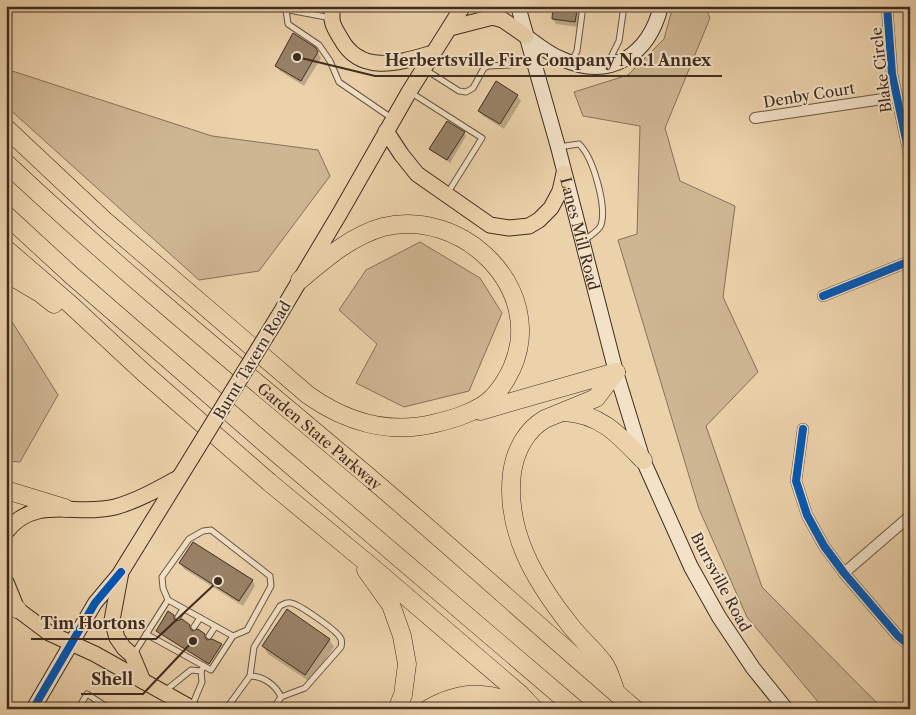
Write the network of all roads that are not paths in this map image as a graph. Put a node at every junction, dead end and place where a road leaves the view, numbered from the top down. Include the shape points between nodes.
1 (268, 6) edge
2 (463, 6) edge
3 (540, 6) edge
4 (583, 6) edge
5 (624, 6) edge
6 (661, 6) edge
7 (888, 6) edge
8 (518, 9) edge
9 (286, 10) junction
10 (332, 12) edge
11 (450, 28) junction
12 (526, 36) junction
13 (433, 53) junction
14 (533, 61) junction
15 (571, 62) junction
16 (424, 68) junction
17 (606, 68) junction
18 (409, 92) junction
19 (896, 97) junction
20 (755, 118) dead end
21 (390, 125) junction
22 (6, 128) edge
23 (558, 147) junction
24 (910, 158) edge
25 (6, 163) edge
26 (564, 173) junction
27 (447, 195) junction
28 (6, 215) edge
29 (583, 242) junction
30 (6, 249) edge
31 (910, 262) edge
32 (6, 273) edge
33 (300, 280) junction
34 (823, 296) dead end
35 (143, 372) junction
36 (616, 372) junction
37 (563, 412) junction
38 (461, 417) junction
39 (803, 429) dead end
40 (643, 460) junction
41 (178, 478) junction
42 (6, 490) edge
43 (65, 508) junction
44 (910, 516) edge
45 (6, 532) edge
46 (352, 551) junction
47 (121, 572) junction
48 (844, 573) junction
49 (6, 582) edge
50 (168, 600) junction
51 (12, 606) edge
52 (183, 609) junction
53 (178, 617) dead end
54 (200, 618) junction
55 (194, 627) dead end
56 (215, 627) junction
57 (146, 634) junction
58 (209, 636) dead end
59 (233, 636) junction
60 (71, 644) junction
61 (910, 646) edge
62 (132, 655) junction
63 (203, 668) junction
64 (250, 676) junction
65 (143, 681) junction
66 (164, 692) junction
67 (616, 693) junction
68 (282, 697) junction
69 (191, 708) edge
70 (34, 709) edge
71 (78, 709) edge
72 (110, 709) edge
73 (226, 709) edge
74 (273, 709) edge
75 (397, 709) edge
76 (428, 709) edge
77 (533, 709) edge
78 (576, 709) edge
79 (635, 709) edge
80 (786, 709) edge

1 - 9 lane
2 - 11 main road, Burnt Tavern Road
3 - 8 lane
4 - 15 lane via 577,51
5 - 17 lane via 619,41
6 - 17 main road via 659,18 643,45 630,57
7 - 19 street, Blake Circle
8 - 12 main road, Lanes Mill Road
9 - 10 lane
9 - 21 lane via 288,24 319,46 330,60 339,82
10 - 13 main road via 343,42 352,53 368,62 398,63
11 - 12 main road via 492,17 503,20
11 - 13 main road, Burnt Tavern Road
12 - 14 main road, Lanes Mill Road
12 - 15 main road via 548,52
13 - 16 main road, Burnt Tavern Road
14 - 16 lane via 488,66 466,92
14 - 23 main road, Lanes Mill Road
15 - 17 main road
16 - 18 main road, Burnt Tavern Road
18 - 21 main road, Burnt Tavern Road
18 - 27 lane via 482,138
19 - 20 street, Denby Court
19 - 24 street, Blake Circle
21 - 27 main road via 400,154 417,174
21 - 33 main road, Burnt Tavern Road
22 - 38 highway via 104,220 325,407 374,426 426,426
23 - 26 main road, Lanes Mill Road
23 - 29 lane via 579,144 586,150 599,189 604,211 600,227
25 - 67 highway, Garden State Parkway via 139,282
26 - 27 main road via 560,191 551,208 529,226 509,228 490,225
26 - 29 main road, Lanes Mill Road
28 - 78 highway via 281,457
29 - 36 main road, Lanes Mill Road
30 - 35 highway
31 - 34 street
32 - 35 highway via 40,293
33 - 38 highway via 355,238 383,227 433,226 451,232 478,248 505,278 520,322 519,341 516,358 506,380 493,397
33 - 41 main road, Burnt Tavern Road, bridge
35 - 46 highway
36 - 37 highway via 596,398
36 - 38 highway
36 - 40 main road, Lanes Mill Road
37 - 40 highway via 603,422
37 - 67 highway via 539,423 524,438 513,465 512,516 525,558 544,591 605,664
39 - 48 street via 796,481 807,515
40 - 80 main road, Burrsville Road via 691,567 719,617 753,668
41 - 43 main road via 113,508
41 - 47 main road, Burnt Tavern Road
42 - 43 highway
43 - 45 main road via 26,514
44 - 48 street
46 - 75 highway via 391,605 402,636 407,664 403,696
46 - 77 highway via 513,688
47 - 60 main road, Burnt Tavern Road via 95,603
47 - 62 main road via 112,620 117,638
48 - 61 street
49 - 51 main road
50 - 52 lane
50 - 57 lane
50 - 59 lane via 162,577 189,539 211,530 270,576 271,586 247,630
51 - 60 main road via 49,633
52 - 53 lane
52 - 54 lane
54 - 55 lane
54 - 56 lane
56 - 58 lane
56 - 59 lane
57 - 62 lane
57 - 63 lane via 181,650
59 - 63 lane via 211,670
60 - 65 main road
60 - 70 main road, Burnt Tavern Road
62 - 65 main road
63 - 66 lane via 191,670
63 - 69 lane via 202,682
64 - 68 lane via 258,676 278,689
64 - 68 lane via 254,647 280,606 293,603 327,625 340,636 341,647 305,688
64 - 73 lane
65 - 66 main road
66 - 69 main road
67 - 79 highway, Garden State Parkway
68 - 74 lane
71 - 72 lane via 87,694
76 - 77 highway via 451,698 477,694 498,696

